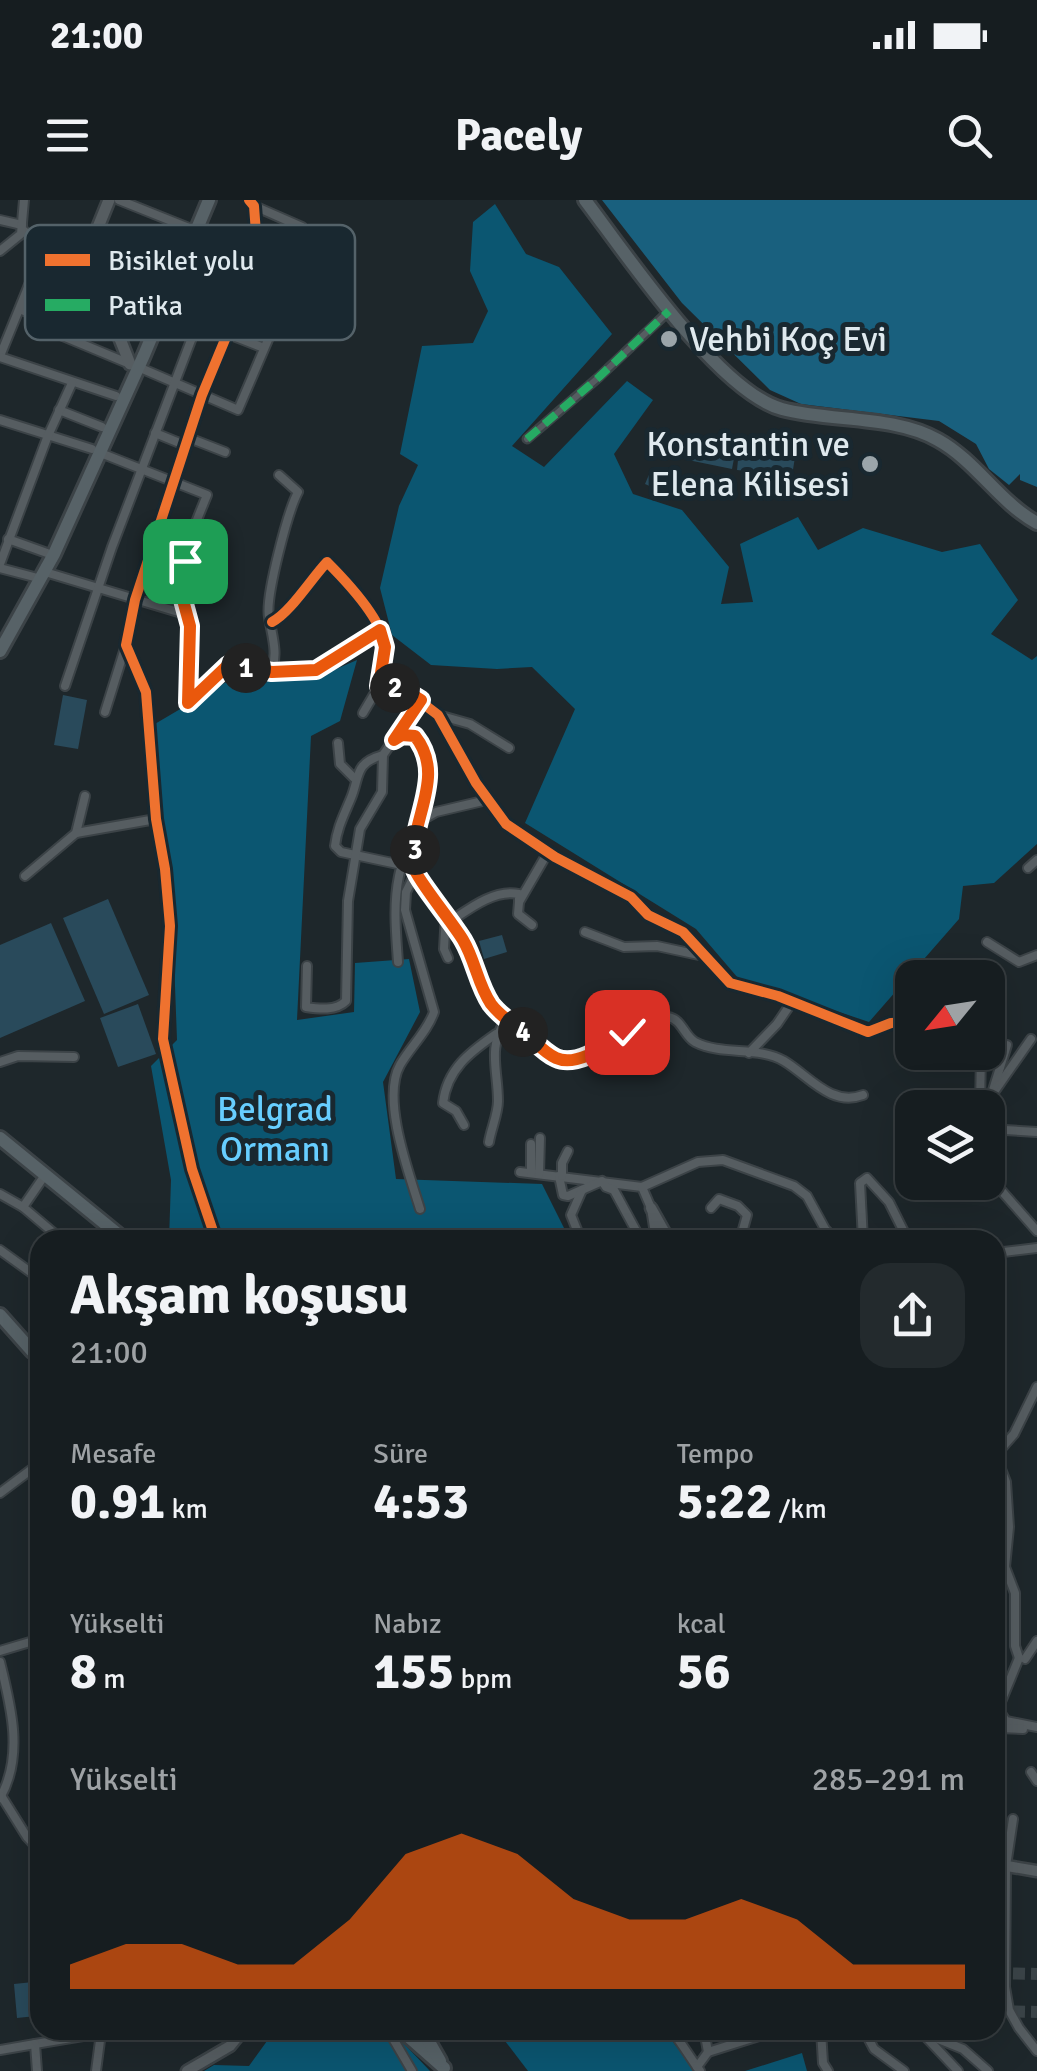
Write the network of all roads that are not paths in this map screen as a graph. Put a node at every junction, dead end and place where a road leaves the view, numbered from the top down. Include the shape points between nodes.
1 (24, 200) edge
2 (110, 200) edge
3 (119, 200) edge
4 (200, 200) edge
5 (209, 200) edge
6 (586, 200) edge
7 (252, 203) edge
8 (0, 220) edge
9 (99, 225) edge
10 (178, 225) edge
11 (194, 225) edge
12 (195, 225) edge
13 (298, 225) edge
14 (22, 227) junction
15 (25, 230) edge
16 (0, 251) edge
17 (25, 296) edge
18 (20, 309) junction
19 (25, 311) edge
20 (669, 311) junction
21 (72, 340) edge
22 (123, 340) edge
23 (145, 340) edge
24 (190, 340) edge
25 (225, 340) edge
26 (243, 340) edge
27 (267, 340) edge
28 (264, 348) junction
29 (0, 357) edge
30 (134, 366) junction
31 (72, 382) junction
32 (174, 383) junction
33 (202, 395) junction
34 (116, 396) junction
35 (60, 410) junction
36 (0, 420) edge
37 (102, 426) junction
38 (48, 434) junction
39 (156, 434) junction
40 (527, 439) dead end
41 (188, 442) junction
42 (95, 450) junction
43 (225, 452) dead end
44 (142, 469) junction
45 (279, 475) dead end
46 (176, 481) junction
47 (1037, 523) edge
48 (8, 539) junction
49 (47, 552) junction
50 (0, 566) edge
51 (39, 575) junction
52 (98, 590) junction
53 (135, 600) junction
54 (186, 614) junction
55 (272, 622) junction
56 (380, 630) junction
57 (0, 632) edge
58 (126, 645) junction
59 (0, 651) edge
60 (272, 672) junction
61 (65, 686) dead end
62 (379, 686) junction
63 (421, 700) junction
64 (105, 712) dead end
65 (363, 713) dead end
66 (438, 715) junction
67 (394, 740) junction
68 (338, 743) dead end
69 (510, 748) dead end
70 (384, 755) junction
71 (354, 778) junction
72 (85, 796) dead end
73 (488, 800) junction
74 (156, 819) junction
75 (419, 822) junction
76 (76, 833) junction
77 (548, 852) junction
78 (354, 855) junction
79 (1037, 860) edge
80 (402, 865) junction
81 (1028, 868) dead end
82 (416, 874) junction
83 (25, 876) dead end
84 (519, 902) junction
85 (448, 917) junction
86 (532, 925) dead end
87 (585, 932) dead end
88 (987, 942) dead end
89 (1037, 955) edge
90 (708, 956) junction
91 (448, 958) dead end
92 (398, 962) dead end
93 (307, 966) dead end
94 (792, 1002) junction
95 (506, 1020) junction
96 (895, 1024) edge
97 (496, 1034) junction
98 (1031, 1039) dead end
99 (1007, 1045) dead end
100 (749, 1054) junction
101 (74, 1057) dead end
102 (0, 1062) edge
103 (994, 1090) edge
104 (996, 1090) edge
105 (864, 1095) dead end
106 (464, 1125) dead end
107 (1005, 1130) edge
108 (1037, 1132) edge
109 (0, 1138) edge
110 (540, 1138) dead end
111 (490, 1142) dead end
112 (531, 1144) dead end
113 (568, 1151) dead end
114 (520, 1172) dead end
115 (535, 1174) junction
116 (45, 1175) junction
117 (560, 1176) junction
118 (602, 1180) junction
119 (642, 1187) junction
120 (582, 1190) junction
121 (0, 1194) edge
122 (1005, 1195) edge
123 (23, 1207) junction
124 (651, 1208) junction
125 (711, 1208) dead end
126 (420, 1209) dead end
127 (50, 1230) edge
128 (113, 1230) edge
129 (213, 1230) edge
130 (577, 1230) edge
131 (636, 1230) edge
132 (654, 1230) edge
133 (663, 1230) edge
134 (743, 1230) edge
135 (825, 1230) edge
136 (862, 1230) edge
137 (903, 1230) edge
138 (1037, 1231) edge
139 (1037, 1248) edge
140 (0, 1250) edge
141 (1005, 1253) edge
142 (30, 1272) edge
143 (0, 1315) edge
144 (30, 1349) edge
145 (1037, 1387) edge
146 (1005, 1444) edge
147 (30, 1470) edge
148 (1005, 1479) edge
149 (0, 1493) edge
150 (1005, 1494) edge
151 (1008, 1500) junction
152 (1037, 1641) edge
153 (30, 1642) edge
154 (0, 1650) edge
155 (1022, 1659) junction
156 (0, 1662) edge
157 (1037, 1664) edge
158 (1005, 1694) edge
159 (1005, 1720) edge
160 (1037, 1727) edge
161 (1005, 1729) edge
162 (1031, 1772) dead end
163 (1037, 1781) edge
164 (1, 1798) edge
165 (1013, 1819) dead end
166 (30, 1840) edge
167 (1005, 1847) edge
168 (1005, 1866) edge
169 (1037, 1871) edge
170 (1005, 1987) edge
171 (57, 2040) edge
172 (101, 2040) edge
173 (235, 2040) edge
174 (394, 2040) edge
175 (413, 2040) edge
176 (419, 2040) edge
177 (428, 2040) edge
178 (679, 2040) edge
179 (706, 2040) edge
180 (736, 2040) edge
181 (744, 2040) edge
182 (822, 2040) edge
183 (869, 2040) edge
184 (929, 2040) edge
185 (942, 2040) edge
186 (737, 2043) junction
187 (34, 2044) junction
188 (0, 2050) edge
189 (1037, 2051) edge
190 (708, 2052) junction
191 (446, 2069) edge
192 (699, 2069) edge
193 (37, 2071) edge
194 (96, 2071) edge
195 (187, 2071) edge
196 (412, 2071) edge
197 (828, 2071) edge
198 (904, 2071) edge
199 (958, 2071) edge
200 (988, 2071) edge

1 - 14 street
2 - 9 main road
3 - 10 street
4 - 11 main road
5 - 12 main road
6 - 20 main road
7 - 13 street
8 - 14 street
14 - 15 street
14 - 16 street
17 - 18 street
18 - 19 street
18 - 29 street
20 - 40 street
20 - 47 main road via 757,398 923,432
21 - 30 street
22 - 30 main road
23 - 30 main road
24 - 32 street
25 - 33 street
26 - 28 street
27 - 28 street
28 - 33 street via 238,410
29 - 31 street
30 - 32 street
30 - 34 main road
30 - 42 main road
31 - 34 street
31 - 35 street
32 - 33 street
32 - 39 street
33 - 41 street
34 - 37 main road
35 - 37 street
35 - 38 street
36 - 38 street
37 - 42 main road
38 - 42 street
38 - 48 street
39 - 41 street
39 - 44 street
41 - 43 street
41 - 46 street
42 - 44 street
42 - 49 main road
42 - 51 main road
44 - 46 street
44 - 52 street
45 - 55 street via 298,492 280,554
46 - 53 street
46 - 54 street via 206,495 180,589
48 - 49 street
48 - 50 street
49 - 51 main road
50 - 51 street
51 - 52 street
51 - 57 main road
51 - 59 main road
52 - 53 street
52 - 61 street
53 - 54 street
53 - 58 street
54 - 60 street via 188,703 228,665
55 - 56 street via 287,614 327,562
55 - 60 street
56 - 60 street via 316,670
56 - 62 street via 385,647
58 - 64 street
58 - 74 street via 146,692
62 - 63 street
62 - 65 street
63 - 66 street
63 - 67 street
66 - 69 street via 470,724
66 - 73 street
67 - 70 street
67 - 75 street via 415,736 424,751 429,781
68 - 71 street via 340,764
70 - 71 street
70 - 78 street via 382,792 360,829
71 - 78 street via 335,846
72 - 76 street
73 - 75 street
73 - 77 street via 506,824
74 - 76 street
74 - 129 street via 170,926 163,1040
75 - 80 street
75 - 82 street
76 - 83 street
77 - 84 street
77 - 90 street via 632,897
78 - 80 street
78 - 93 street via 346,1001 335,1008 306,1007
79 - 81 street
80 - 92 street via 394,906
82 - 85 street
82 - 126 street via 405,910 434,1012 400,1064 392,1093
84 - 85 street via 514,892
84 - 86 street via 518,914
85 - 91 street
85 - 95 street via 491,1004
87 - 90 street via 624,947
88 - 89 street via 1018,962
90 - 94 street via 730,983
94 - 96 street via 868,1032
94 - 100 street
95 - 97 street
95 - 100 street via 564,1060 594,1052 654,1019 672,1018 701,1044
97 - 106 street via 464,1058 445,1086 443,1103
97 - 111 street via 498,1107
98 - 104 street
99 - 103 street
100 - 105 street via 781,1059 837,1096
101 - 102 street
107 - 108 street
109 - 116 main road
110 - 115 street
112 - 115 street
113 - 117 street
114 - 115 street
115 - 117 street
116 - 123 street
116 - 128 main road
117 - 118 street
117 - 120 street via 563,1195
118 - 119 street
118 - 120 street
118 - 131 street via 619,1194
119 - 124 street
119 - 135 street via 698,1162 724,1160 794,1186
120 - 130 street via 571,1215
121 - 123 street
122 - 138 street
123 - 127 street
124 - 132 street
124 - 133 street
125 - 134 street via 720,1199 745,1210
136 - 137 street via 864,1178 889,1202
139 - 141 street
140 - 142 street
143 - 144 main road
145 - 146 street
147 - 149 street
148 - 151 street
150 - 151 street
151 - 155 street via 1005,1568 1015,1593 1015,1646
152 - 155 street
153 - 154 street
155 - 157 street
155 - 158 street
156 - 164 street via 15,1740
159 - 160 street
160 - 161 street
162 - 163 street
164 - 166 street
165 - 167 street
168 - 169 street
170 - 189 street via 1018,2028
171 - 187 street
172 - 194 street
173 - 195 street
174 - 196 street
175 - 191 main road
176 - 191 main road
177 - 191 main road
178 - 192 street
179 - 190 street
180 - 186 street
181 - 186 street
182 - 197 street
183 - 198 street
184 - 199 street
185 - 200 street
186 - 190 street
187 - 188 street
187 - 193 street
190 - 192 street

